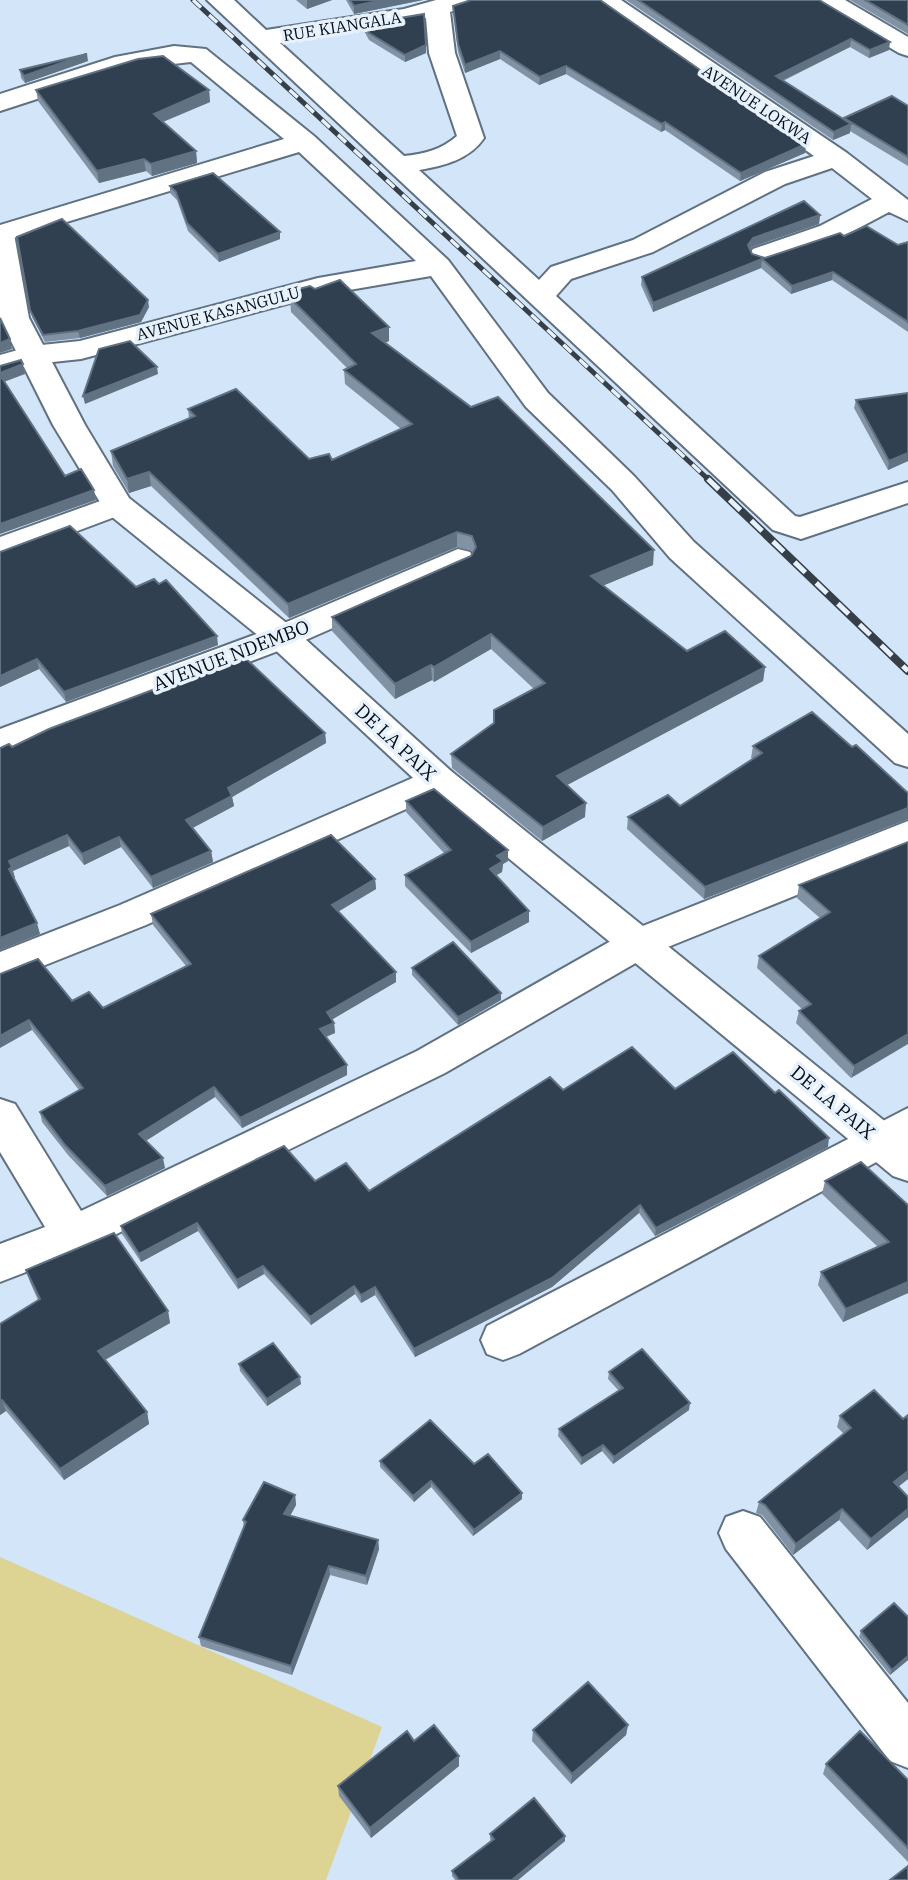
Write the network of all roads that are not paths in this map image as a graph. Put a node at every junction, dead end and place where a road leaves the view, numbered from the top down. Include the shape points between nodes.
1 (219, 0) edge
2 (464, 0) edge
3 (604, 0) edge
4 (827, 0) edge
5 (437, 8) junction
6 (260, 38) junction
7 (908, 48) edge
8 (0, 103) edge
9 (304, 142) junction
10 (837, 159) junction
11 (397, 165) junction
12 (900, 206) edge
13 (0, 234) edge
14 (763, 255) edge
15 (438, 266) junction
16 (540, 298) junction
17 (16, 360) edge
18 (908, 492) edge
19 (117, 505) junction
20 (0, 549) edge
21 (458, 561) edge
22 (282, 637) junction
23 (0, 743) edge
24 (908, 754) edge
25 (438, 780) junction
26 (908, 835) edge
27 (639, 943) junction
28 (0, 968) edge
29 (0, 1116) edge
30 (899, 1144) edge
31 (73, 1235) junction
32 (0, 1263) edge
33 (503, 1340) dead end
34 (743, 1532) dead end
35 (908, 1743) edge

1 - 6 street
2 - 5 street, RUE KIANGALA
3 - 10 street, AVENUE LOKWA
4 - 7 street
5 - 6 street, RUE KIANGALA
5 - 11 street via 442,53 471,138 456,153 435,161
6 - 11 street
8 - 9 street via 142,58 197,54
9 - 13 street
9 - 15 street
10 - 12 street, AVENUE LOKWA
10 - 16 street via 775,178 643,246 561,273
11 - 16 street
12 - 14 street
13 - 17 street, DE LA PAIX
15 - 17 street, AVENUE KASANGULU via 318,286 81,350
15 - 24 street via 537,400 623,483 682,550
16 - 18 street via 784,523 801,528
17 - 19 street, DE LA PAIX via 69,425
19 - 20 street
19 - 22 street, DE LA PAIX
21 - 22 street, AVENUE NDEMBO
22 - 23 street, AVENUE NDEMBO
22 - 25 street, DE LA PAIX
25 - 27 street, DE LA PAIX
25 - 28 street via 133,915
26 - 27 street
27 - 30 street, DE LA PAIX
27 - 31 street via 431,1062
29 - 31 street
30 - 33 street
31 - 32 street
34 - 35 street

